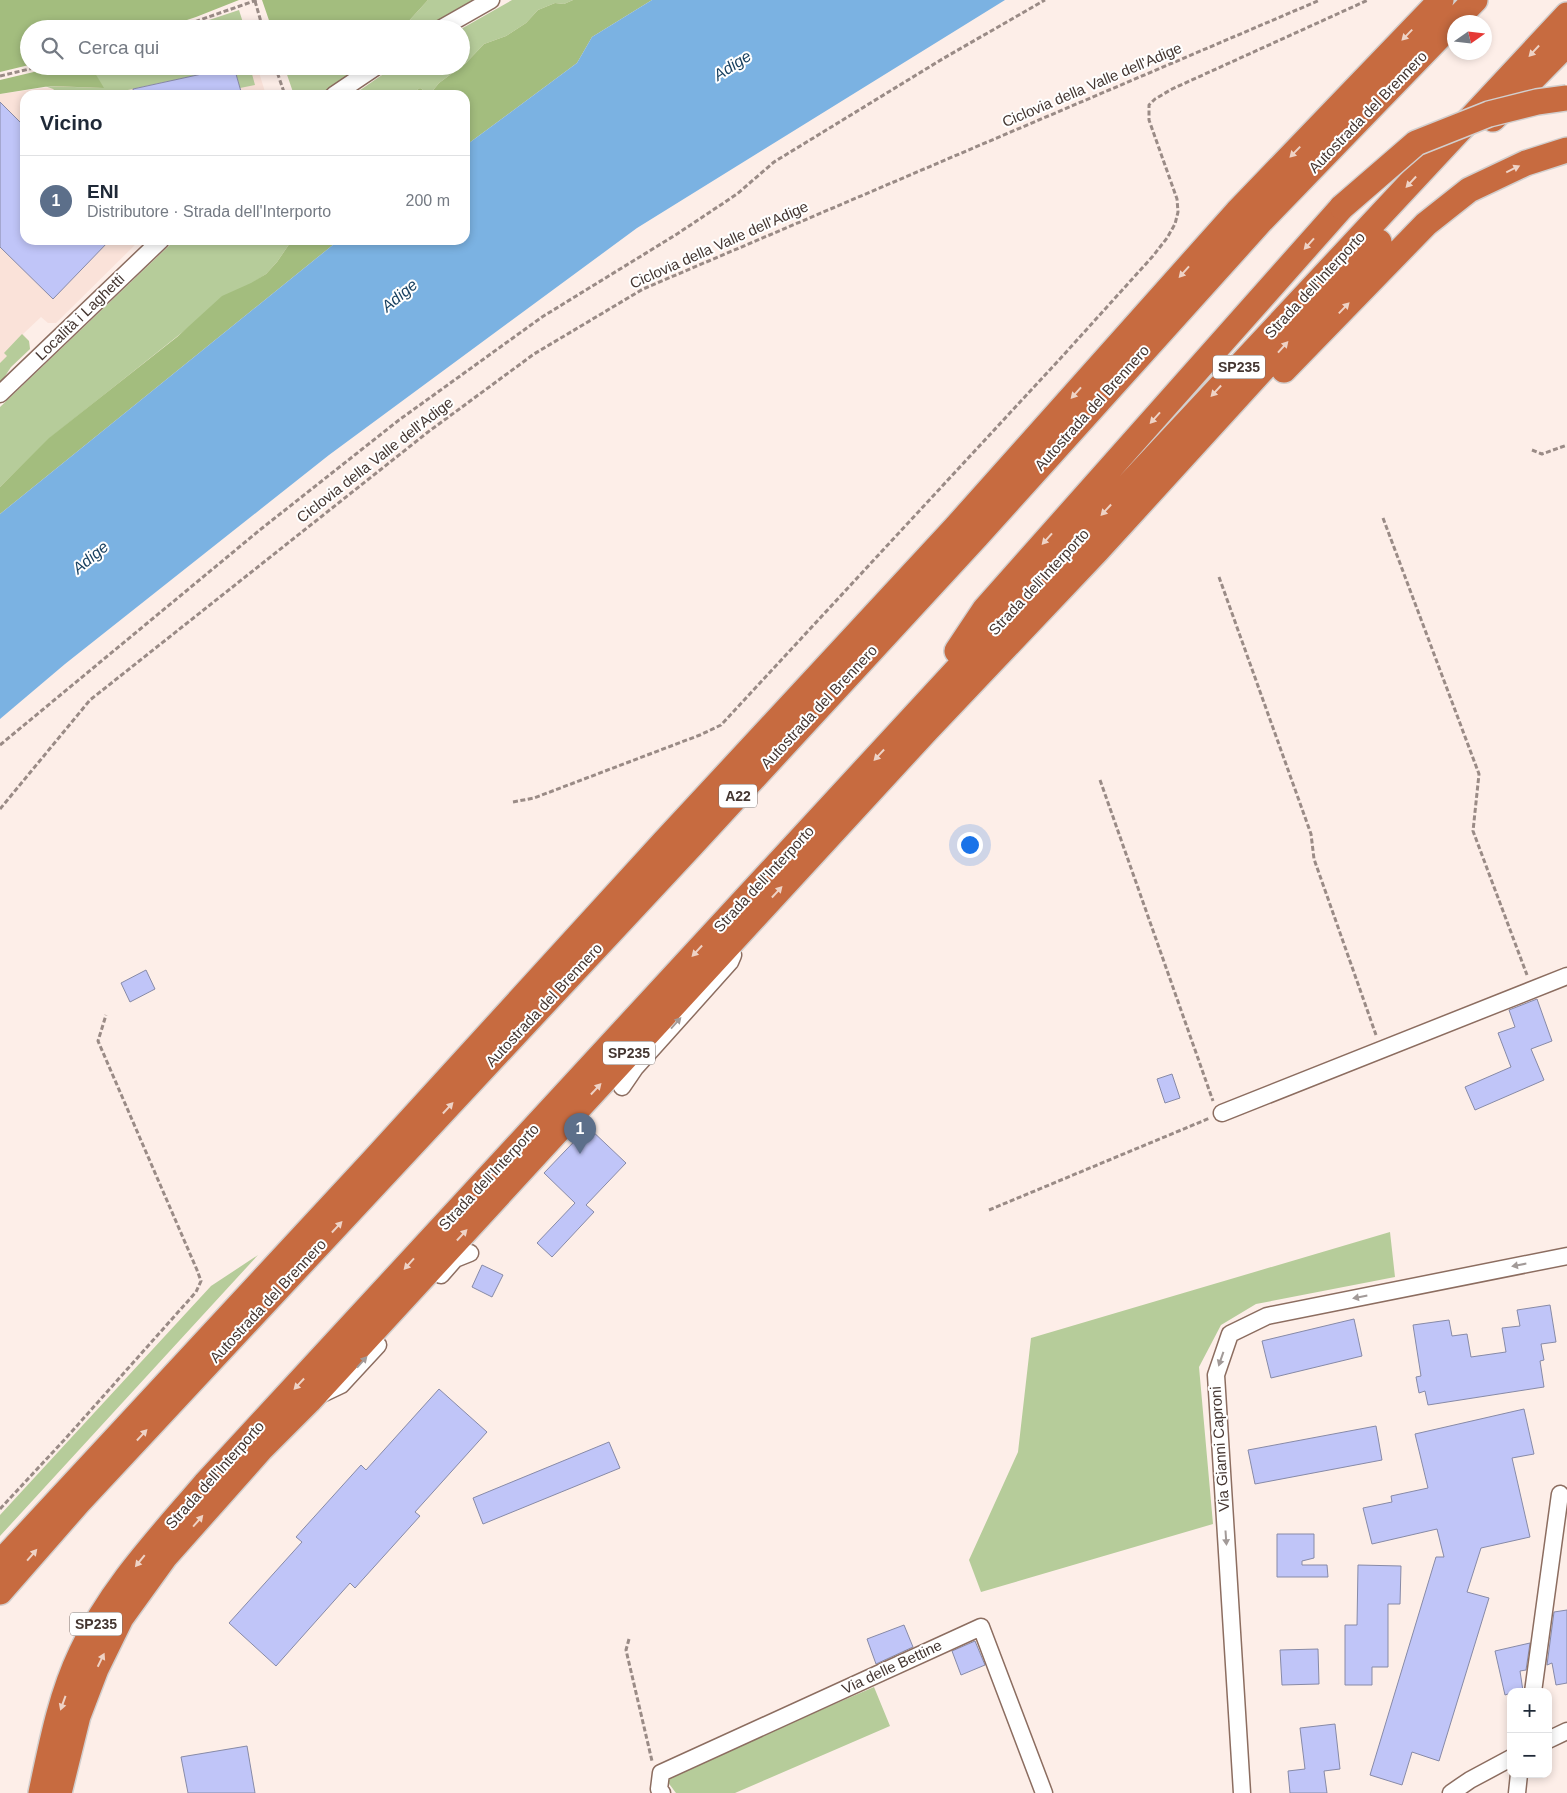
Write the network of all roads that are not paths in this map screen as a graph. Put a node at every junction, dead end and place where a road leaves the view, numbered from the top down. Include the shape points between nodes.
1 (491, 0) edge
2 (1441, 0) edge
3 (1475, 0) edge
4 (1567, 15) edge
5 (456, 20) edge
6 (1567, 44) edge
7 (364, 75) edge
8 (341, 90) edge
9 (1567, 98) edge
10 (1567, 150) edge
11 (156, 245) edge
12 (0, 394) edge
13 (1097, 551) junction
14 (912, 719) junction
15 (750, 922) junction
16 (1567, 976) edge
17 (622, 1087) dead end
18 (1222, 1113) road end
19 (470, 1253) dead end
20 (1567, 1256) edge
21 (309, 1401) junction
22 (1560, 1494) dead end
23 (0, 1563) edge
24 (0, 1592) edge
25 (1534, 1688) edge
26 (1567, 1731) edge
27 (1552, 1738) edge
28 (1507, 1760) edge
29 (1519, 1778) edge
30 (62, 1786) edge
31 (41, 1793) edge
32 (662, 1793) edge
33 (1044, 1793) edge
34 (1242, 1793) edge
35 (1451, 1793) edge
36 (1517, 1793) edge

1 - 5 street
2 -> 23 highway, Autostrada del Brennero / A22 via 1238,212 949,535
24 -> 3 highway, Autostrada del Brennero / A22 via 78,1503 990,521 1262,220
4 -> 14 highway, Strada dell'Interporto / SP235
13 -> 6 highway, Strada dell'Interporto / SP235 via 1477,134
7 - 8 street
9 -> 14 highway, bridge via 1489,114 1416,143 1342,207 985,610
13 -> 10 highway via 1172,485 1426,224 1469,190 1526,163
11 - 12 street, Località i Laghetti
15 -> 13 highway, Strada dell'Interporto / SP235
14 -> 31 highway, Strada dell'Interporto / SP235 via 205,1484 136,1565 80,1654 60,1711
17 -> 15 street via 635,1068 730,962
21 -> 15 highway, Strada dell'Interporto / SP235
16 - 18 street
21 -> 19 street via 341,1385 455,1259
20 -> 34 street, Via Gianni Caproni via 1267,1316 1230,1334 1216,1375
30 -> 21 highway, Strada dell'Interporto / SP235 via 81,1708 121,1618 165,1558 261,1449
22 - 25 street
26 - 27 street
28 - 35 street
29 - 36 street
32 - 33 street, Via delle Bettine via 659,1789 661,1773 981,1627

